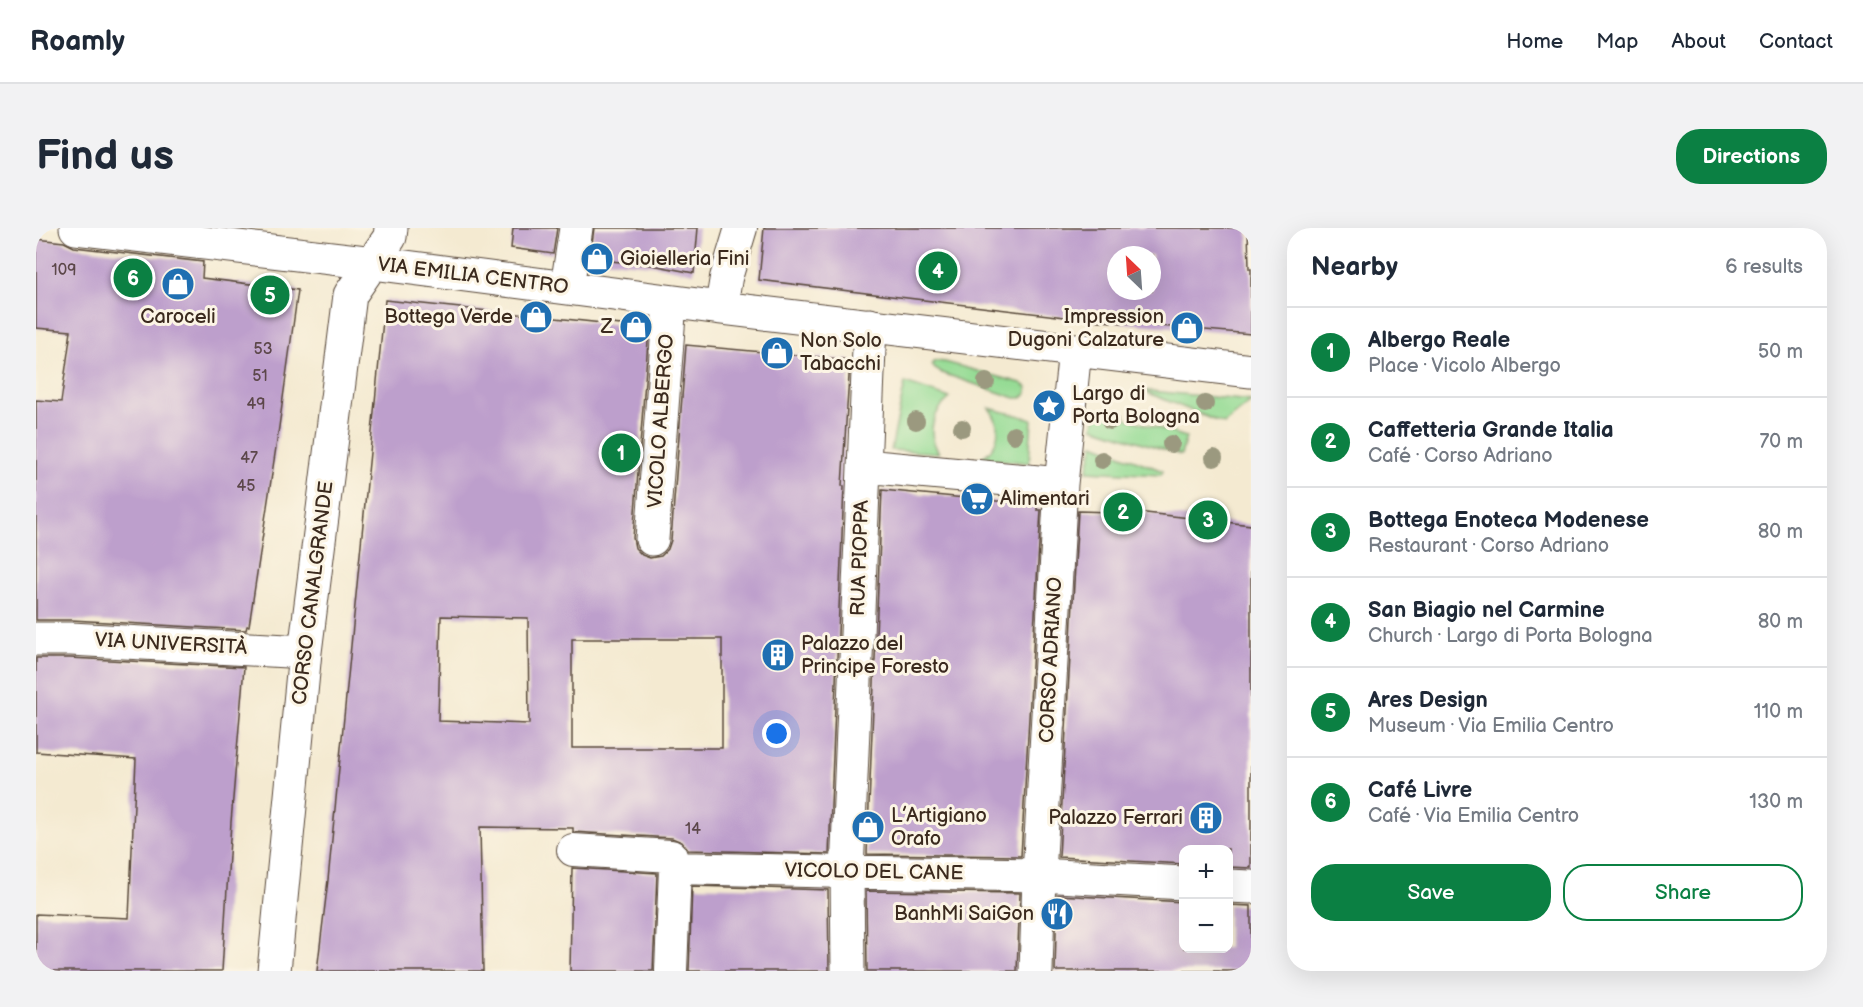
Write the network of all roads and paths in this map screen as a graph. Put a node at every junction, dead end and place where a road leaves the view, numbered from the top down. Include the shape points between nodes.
1 (76, 228) edge
2 (391, 228) edge
3 (576, 228) edge
4 (741, 228) edge
5 (112, 230) edge
6 (374, 263) junction
7 (567, 287) junction
8 (670, 302) junction
9 (721, 308) junction
10 (870, 325) junction
11 (1075, 350) junction
12 (1251, 371) edge
13 (864, 466) junction
14 (1061, 484) junction
15 (652, 539) dead end
16 (36, 639) edge
17 (305, 652) junction
18 (573, 850) dead end
19 (675, 868) junction
20 (847, 872) junction
21 (1039, 875) junction
22 (1179, 883) edge
23 (1233, 886) edge
24 (1251, 887) edge
25 (274, 971) edge
26 (671, 971) edge
27 (848, 971) edge
28 (1036, 971) edge

1 - 5 street, VIA EMILIA CENTRO
2 - 6 street, CORSO CANALGRANDE via 390,237
3 - 7 street
4 - 9 street
5 - 6 street, VIA EMILIA CENTRO
6 - 7 street, VIA EMILIA CENTRO
6 - 17 street, CORSO CANALGRANDE via 350,296
7 - 8 street, VIA EMILIA CENTRO
8 - 9 street, VIA EMILIA CENTRO
8 - 15 street, VICOLO ALBERGO
9 - 10 street, VIA EMILIA CENTRO
10 - 11 street
10 - 13 street, RUA PIOPPA
11 - 12 street
11 - 14 street, CORSO ADRIANO
13 - 14 street
13 - 20 street, RUA PIOPPA
14 - 21 street, CORSO ADRIANO
16 - 17 street, VIA UNIVERSITÀ
17 - 25 street, CORSO CANALGRANDE
18 - 19 street via 671,856
19 - 20 street, VICOLO DEL CANE
19 - 26 street
20 - 21 street, VICOLO DEL CANE
20 - 27 street, RUA PIOPPA
21 - 22 street, VICOLO DEL CANE
21 - 28 street, CORSO ADRIANO
23 - 24 street

